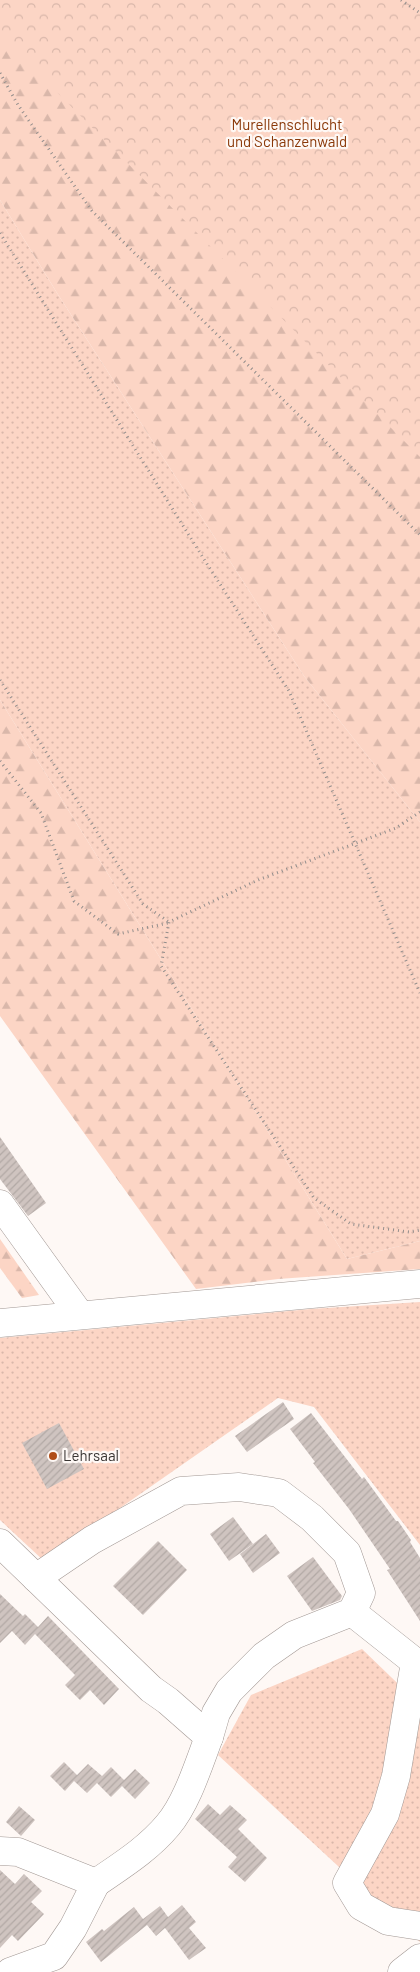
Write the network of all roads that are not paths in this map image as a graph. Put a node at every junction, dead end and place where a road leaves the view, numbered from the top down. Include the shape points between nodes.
1 (0, 1204) edge
2 (420, 1284) edge
3 (80, 1315) junction
4 (0, 1323) edge
5 (0, 1543) edge
6 (36, 1578) junction
7 (352, 1612) junction
8 (209, 1737) junction
9 (0, 1851) edge
10 (96, 1883) junction
11 (420, 1926) edge
12 (420, 1958) edge
13 (10, 1972) edge
14 (402, 1972) edge

1 - 3 lane
2 - 3 lane
3 - 4 lane
5 - 6 lane
6 - 7 lane via 92,1540 182,1491 239,1487 278,1492 312,1518 347,1554 362,1593
6 - 8 lane via 151,1689
7 - 8 lane via 294,1635 264,1656 228,1691 216,1712
7 - 11 lane via 414,1662 396,1776 385,1814 347,1883 361,1906 388,1921
8 - 10 lane via 192,1784 170,1824 140,1853
9 - 10 lane via 18,1852
10 - 13 lane via 73,1928 54,1956
12 - 14 lane

